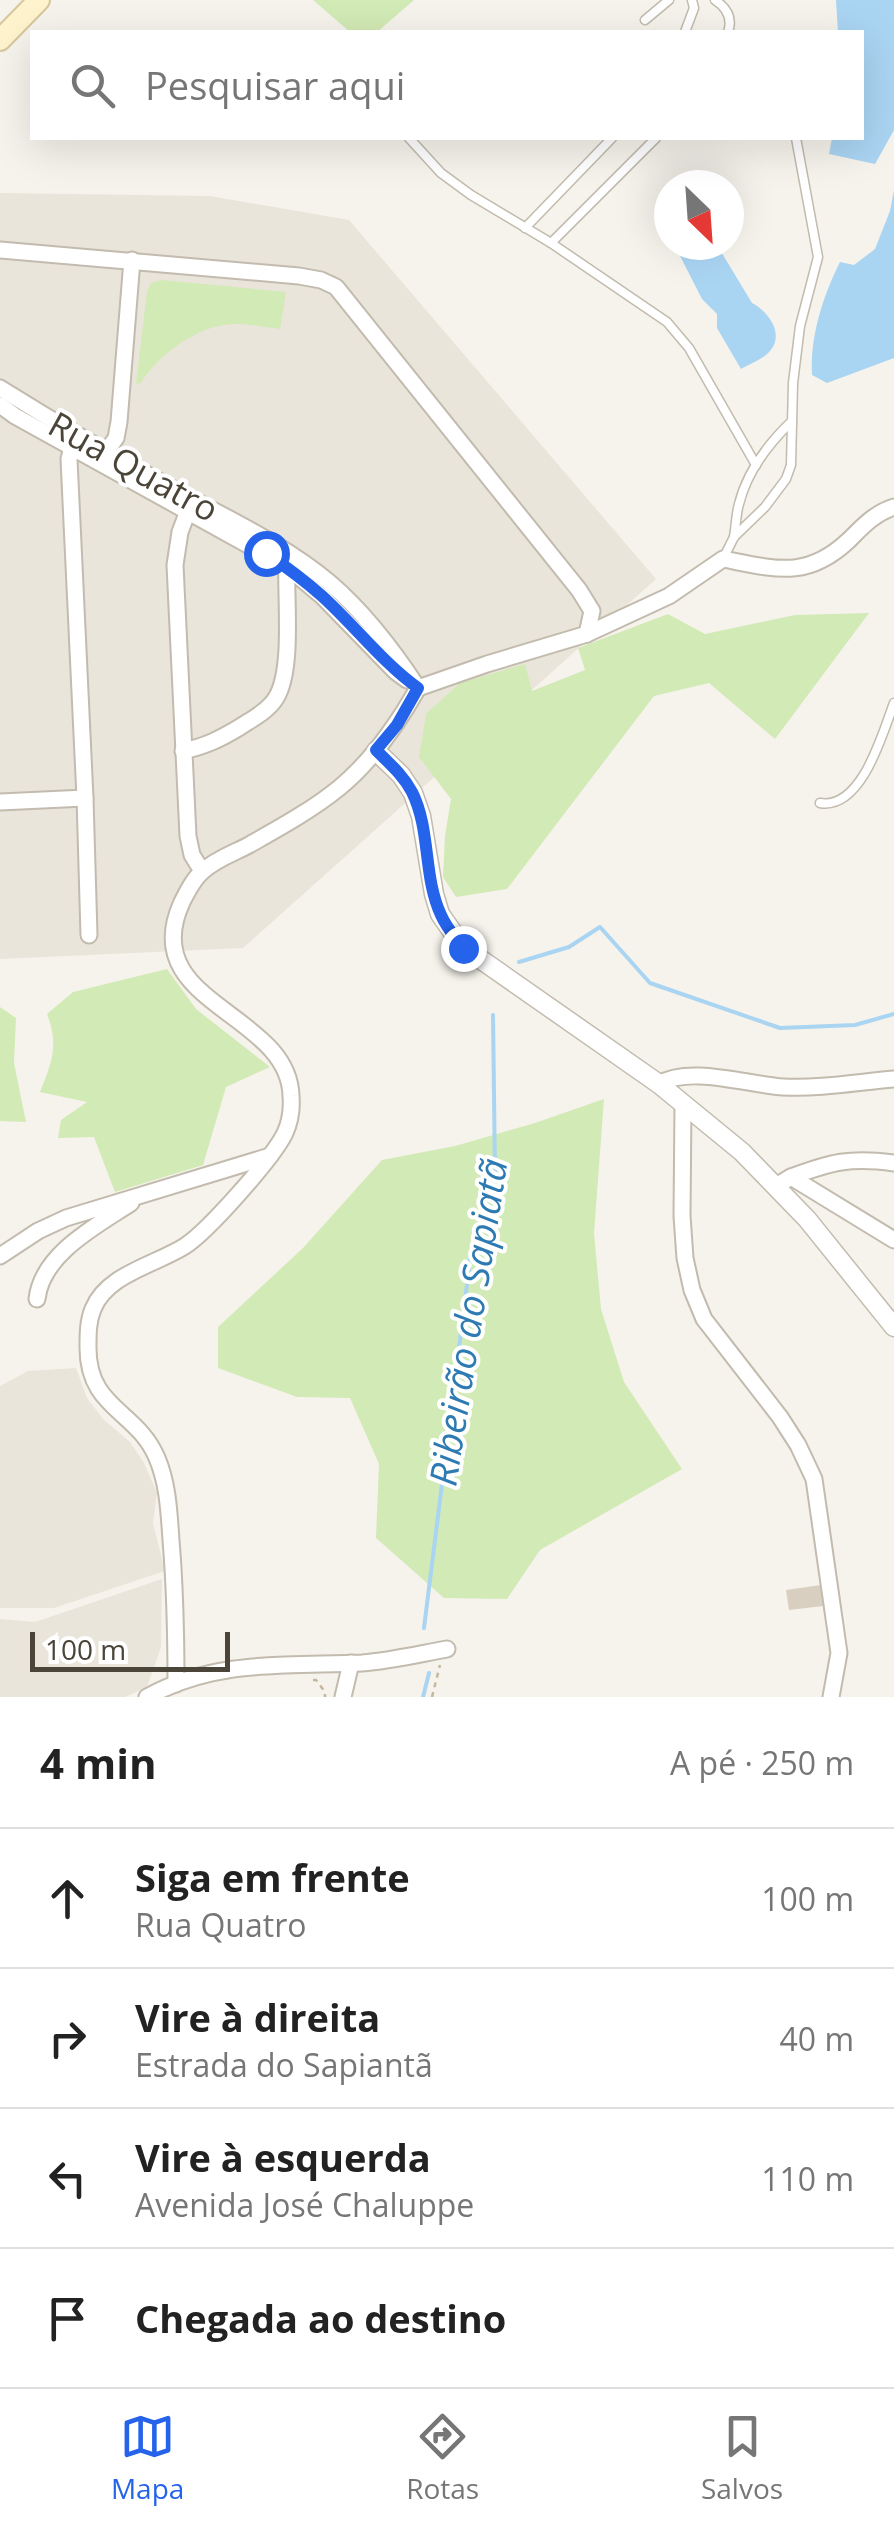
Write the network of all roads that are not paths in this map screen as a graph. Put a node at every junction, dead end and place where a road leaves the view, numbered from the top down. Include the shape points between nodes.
1 (39, 0) edge
2 (669, 0) edge
3 (692, 0) edge
4 (714, 0) edge
5 (645, 20) dead end
6 (686, 30) edge
7 (729, 30) edge
8 (0, 40) edge
9 (411, 140) edge
10 (610, 140) edge
11 (654, 140) edge
12 (796, 140) edge
13 (525, 228) junction
14 (551, 243) junction
15 (0, 250) edge
16 (132, 260) junction
17 (0, 388) edge
18 (0, 405) edge
19 (792, 421) junction
20 (73, 441) junction
21 (106, 452) junction
22 (756, 466) junction
23 (190, 505) junction
24 (894, 507) edge
25 (734, 537) junction
26 (287, 559) junction
27 (723, 559) junction
28 (586, 634) junction
29 (418, 688) junction
30 (894, 703) edge
31 (376, 750) junction
32 (183, 751) junction
33 (85, 798) junction
34 (0, 802) edge
35 (820, 803) dead end
36 (202, 871) junction
37 (89, 934) dead end
38 (894, 1079) edge
39 (659, 1084) junction
40 (683, 1103) junction
41 (270, 1156) junction
42 (894, 1163) edge
43 (783, 1182) junction
44 (147, 1193) junction
45 (894, 1240) edge
46 (0, 1256) edge
47 (38, 1299) dead end
48 (894, 1327) edge
49 (447, 1649) dead end
50 (352, 1663) junction
51 (176, 1684) junction
52 (147, 1697) edge
53 (343, 1697) edge
54 (832, 1697) edge

1 - 8 main road
2 - 5 lane
3 - 6 lane
4 - 7 lane via 730,16
9 - 13 lane via 470,196
10 - 13 lane
11 - 14 lane
12 - 19 lane via 818,257 800,326
13 - 14 lane
14 - 22 lane via 666,322 690,348
15 - 16 street
16 - 21 street via 119,422
16 - 28 street via 299,276 336,288 578,590 592,611
17 - 20 street, Rua Quatro
18 - 20 street, Rua Quatro
19 - 22 lane
19 - 25 lane via 786,479
20 - 21 street, Rua Quatro
20 - 23 street, Rua Quatro
20 - 33 street
21 - 23 street, Rua Quatro
22 - 25 lane
23 - 26 street, Rua Quatro
23 - 32 street via 175,565
24 - 27 street via 871,518 836,553 797,570
25 - 27 lane
26 - 29 street, Rua Quatro via 355,607
26 - 32 street via 286,668 275,700 206,746
27 - 28 street via 669,596
28 - 29 street
29 - 31 street
30 - 35 lane via 858,784 836,802
31 - 36 street via 339,788
31 - 39 street via 413,794 440,914 463,948
32 - 36 street via 188,836
33 - 34 street
33 - 37 street
36 - 41 street via 181,905 174,954 196,988 283,1064 291,1111
38 - 39 street via 782,1086 676,1076
39 - 40 street
40 - 43 street
40 - 54 street via 682,1216 692,1290 704,1319 780,1417 814,1480 839,1653
41 - 44 street
41 - 51 street via 204,1231 102,1295 88,1329 92,1381 144,1436 163,1474
42 - 43 street via 841,1161
43 - 45 street
43 - 48 street
44 - 46 street via 66,1218
44 - 47 street via 55,1262 42,1278
49 - 50 street
50 - 51 street via 255,1665
50 - 53 street
51 - 52 street

